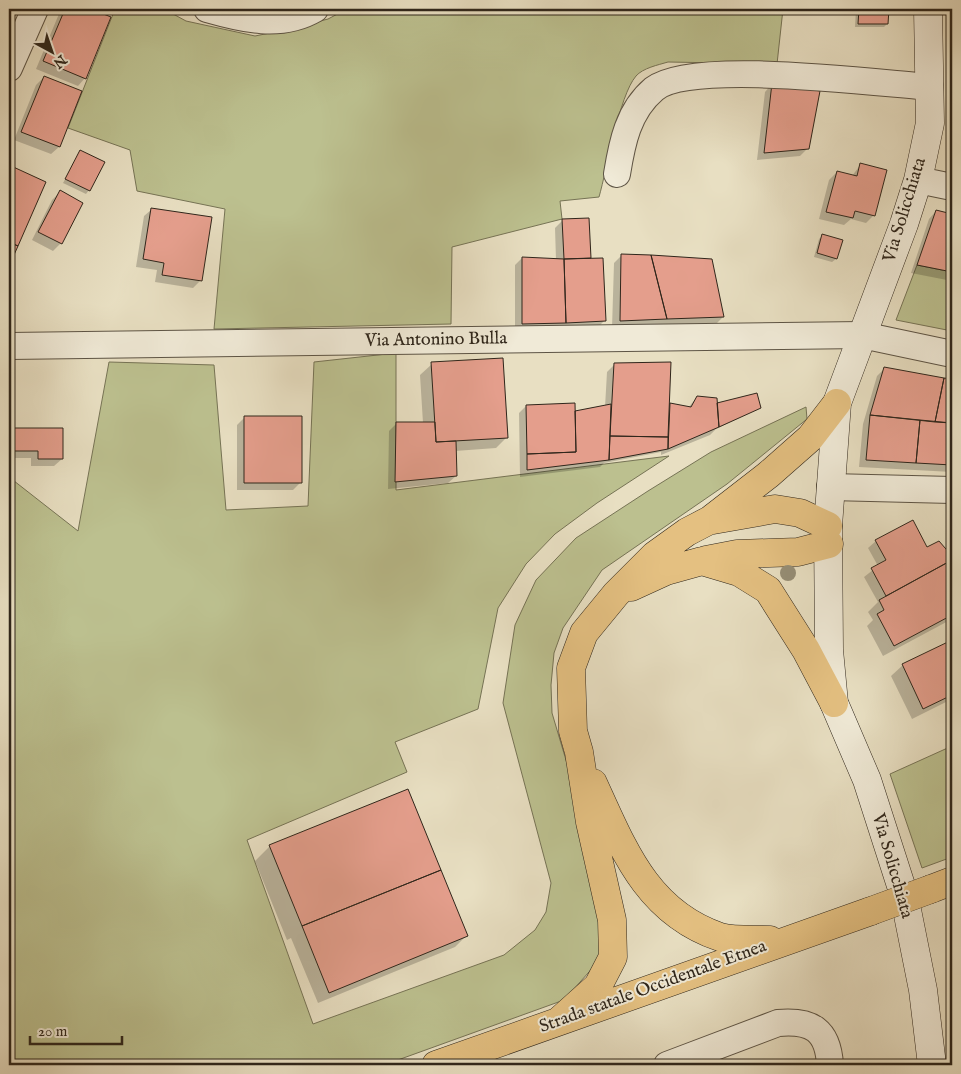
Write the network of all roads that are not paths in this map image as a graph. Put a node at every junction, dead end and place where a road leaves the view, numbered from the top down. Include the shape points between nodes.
1 (36, 9) edge
2 (206, 9) edge
3 (315, 9) edge
4 (928, 9) edge
5 (9, 68) edge
6 (930, 87) junction
7 (617, 174) dead end
8 (918, 180) junction
9 (952, 187) edge
10 (862, 335) junction
11 (9, 346) edge
12 (952, 354) edge
13 (837, 404) junction
14 (830, 487) junction
15 (952, 490) edge
16 (710, 520) junction
17 (829, 535) junction
18 (702, 561) junction
19 (616, 594) junction
20 (834, 703) junction
21 (579, 752) junction
22 (942, 885) edge
23 (784, 940) junction
24 (560, 1020) junction
25 (436, 1065) edge
26 (667, 1065) edge
27 (830, 1065) edge
28 (932, 1065) edge

1 - 5 street
2 - 3 street via 256,21 282,20
4 - 6 street, Via Solicchiata
6 - 7 street via 742,73 674,80 655,88 639,104 625,134
6 - 8 street, Via Solicchiata via 930,123
8 - 9 street
8 - 10 street, Via Solicchiata
10 - 11 street, Via Antonino Bulla
10 - 12 street, Via Antonino Bulla
10 - 13 street, Via Solicchiata
13 - 14 street, Via Solicchiata
13 - 16 main road via 810,438
14 - 15 street
14 - 17 street, Via Solicchiata
16 - 17 main road via 775,509 800,513
16 - 19 main road via 655,555
17 - 18 main road via 798,552 737,554
17 - 20 street, Via Solicchiata via 829,650
18 - 19 main road via 666,571
18 - 20 main road via 739,572 768,590 806,650
19 - 21 main road via 584,633 571,668 573,731
20 - 28 street, Via Solicchiata via 866,780 904,895 923,990
21 - 23 main road via 627,857 649,890 680,917 722,937
21 - 24 main road via 590,822 612,920 613,957 598,986
22 - 23 main road, Strada statale Occidentale Etnea, bridge
23 - 24 main road, Strada statale Occidentale Etnea
24 - 25 main road, Strada statale Occidentale Etnea
26 - 27 street via 778,1023 797,1021 815,1027 829,1048

